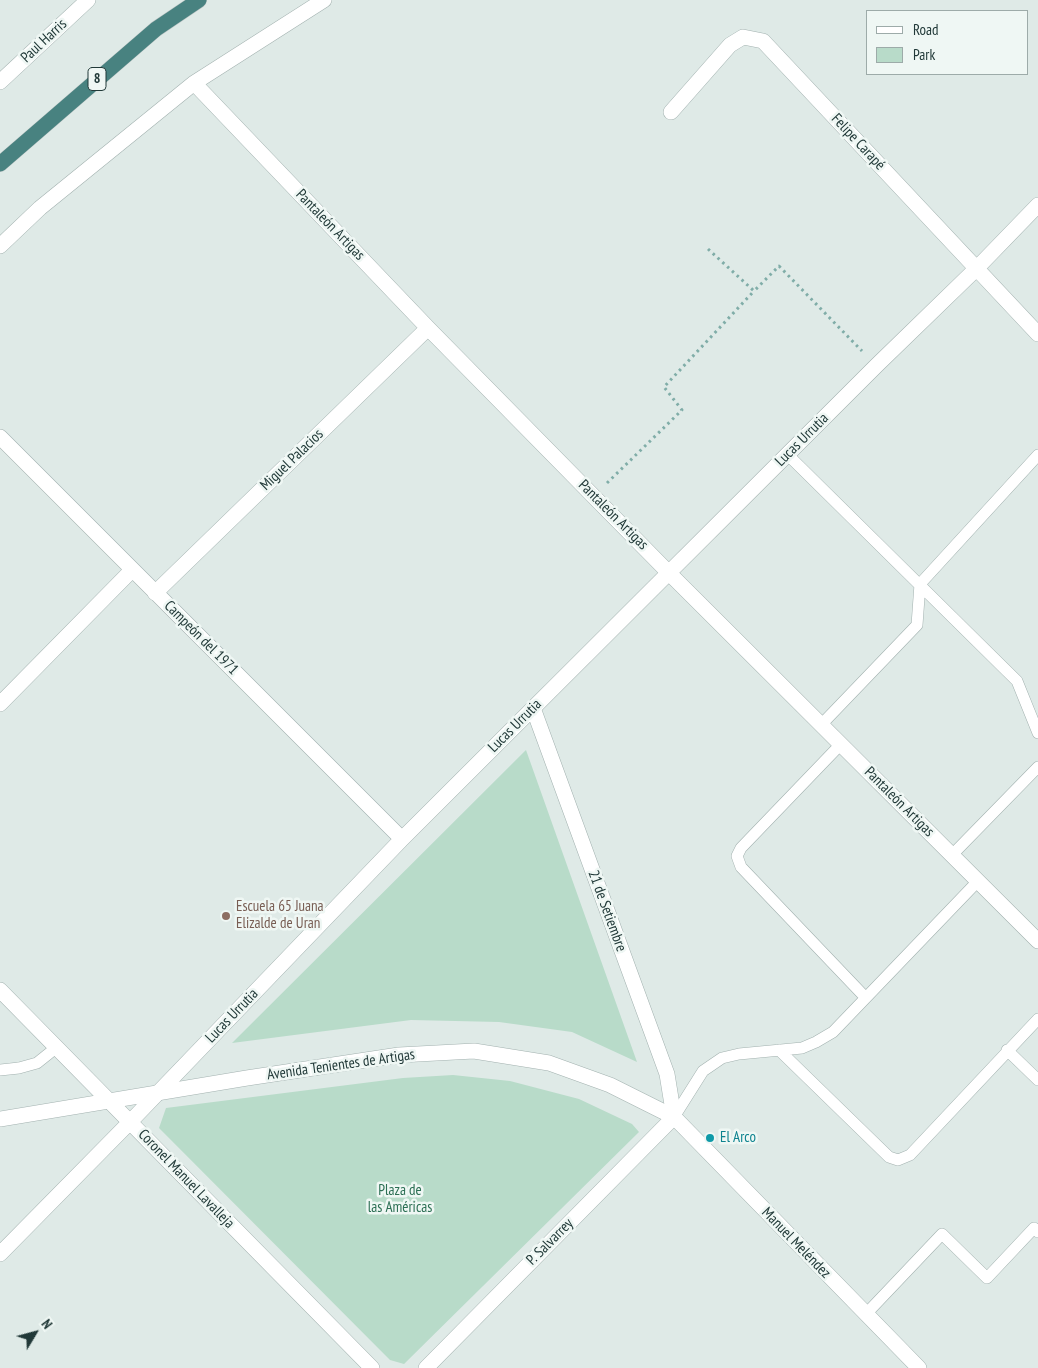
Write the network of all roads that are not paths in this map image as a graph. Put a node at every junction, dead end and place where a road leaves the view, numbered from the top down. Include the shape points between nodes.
1 (88, 0) edge
2 (199, 0) edge
3 (324, 0) edge
4 (0, 82) edge
5 (194, 83) junction
6 (671, 112) dead end
7 (0, 164) edge
8 (1038, 205) edge
9 (0, 246) edge
10 (976, 269) junction
11 (428, 328) junction
12 (1038, 334) edge
13 (0, 437) edge
14 (788, 455) junction
15 (1038, 455) edge
16 (132, 570) junction
17 (669, 573) junction
18 (920, 584) junction
19 (155, 593) junction
20 (0, 704) edge
21 (533, 708) junction
22 (821, 724) junction
23 (1038, 732) edge
24 (841, 744) junction
25 (1038, 767) edge
26 (402, 839) junction
27 (952, 855) junction
28 (978, 881) junction
29 (1038, 941) edge
30 (0, 990) edge
31 (865, 997) junction
32 (1038, 1019) edge
33 (58, 1046) junction
34 (779, 1050) junction
35 (1008, 1050) junction
36 (0, 1070) edge
37 (1038, 1080) edge
38 (160, 1092) junction
39 (110, 1101) junction
40 (674, 1117) junction
41 (0, 1119) edge
42 (130, 1122) junction
43 (1038, 1232) edge
44 (0, 1254) edge
45 (866, 1314) junction
46 (372, 1368) edge
47 (426, 1368) edge
48 (919, 1368) edge

1 - 4 street, Paul Harris
2 - 7 highway, 8 via 156,29
3 - 5 street
5 - 9 street via 40,208
5 - 11 street, Pantaleón Artigas
6 - 10 street, Felipe Carapé via 730,45 742,37 763,41
8 - 10 street, Lucas Urrutia
10 - 12 street, Felipe Carapé
10 - 14 street, Lucas Urrutia
11 - 17 street, Pantaleón Artigas
11 - 19 street, Miguel Palacios
13 - 16 street, Campeón del 1971
14 - 17 street, Lucas Urrutia
14 - 18 lane
15 - 18 lane
16 - 19 street, Campeón del 1971
16 - 20 street
17 - 21 street, Lucas Urrutia
17 - 22 street, Pantaleón Artigas
18 - 22 lane via 916,624
18 - 23 lane via 1017,680
19 - 26 street, Campeón del 1971
21 - 26 street, Lucas Urrutia
21 - 40 street, 21 de Setiembre via 667,1074
22 - 24 street, Pantaleón Artigas
24 - 27 street, Pantaleón Artigas
24 - 31 lane via 741,848 737,856 740,867
25 - 27 lane
26 - 38 street, Lucas Urrutia
27 - 28 street, Pantaleón Artigas
28 - 29 street, Pantaleón Artigas
28 - 31 lane
30 - 33 street, Coronel Manuel Lavalleja
31 - 34 lane via 833,1032 822,1039 802,1048
32 - 35 lane
33 - 36 lane via 37,1063
33 - 39 street, Coronel Manuel Lavalleja
34 - 35 lane via 889,1157 898,1160 910,1155
34 - 40 lane via 722,1058 703,1070
35 - 37 lane
38 - 39 street, Avenida Tenientes de Artigas
38 - 40 street, Avenida Tenientes de Artigas via 399,1055 474,1052 549,1063 610,1085
38 - 42 street, Lucas Urrutia
39 - 41 street, Avenida Tenientes de Artigas
39 - 42 street, Coronel Manuel Lavalleja
40 - 45 street, Manuel Meléndez
40 - 47 street, P. Salvarrey
42 - 44 street, Lucas Urrutia
42 - 46 street, Coronel Manuel Lavalleja
43 - 45 lane via 1034,1228 987,1278 942,1234
45 - 48 street, Manuel Meléndez

